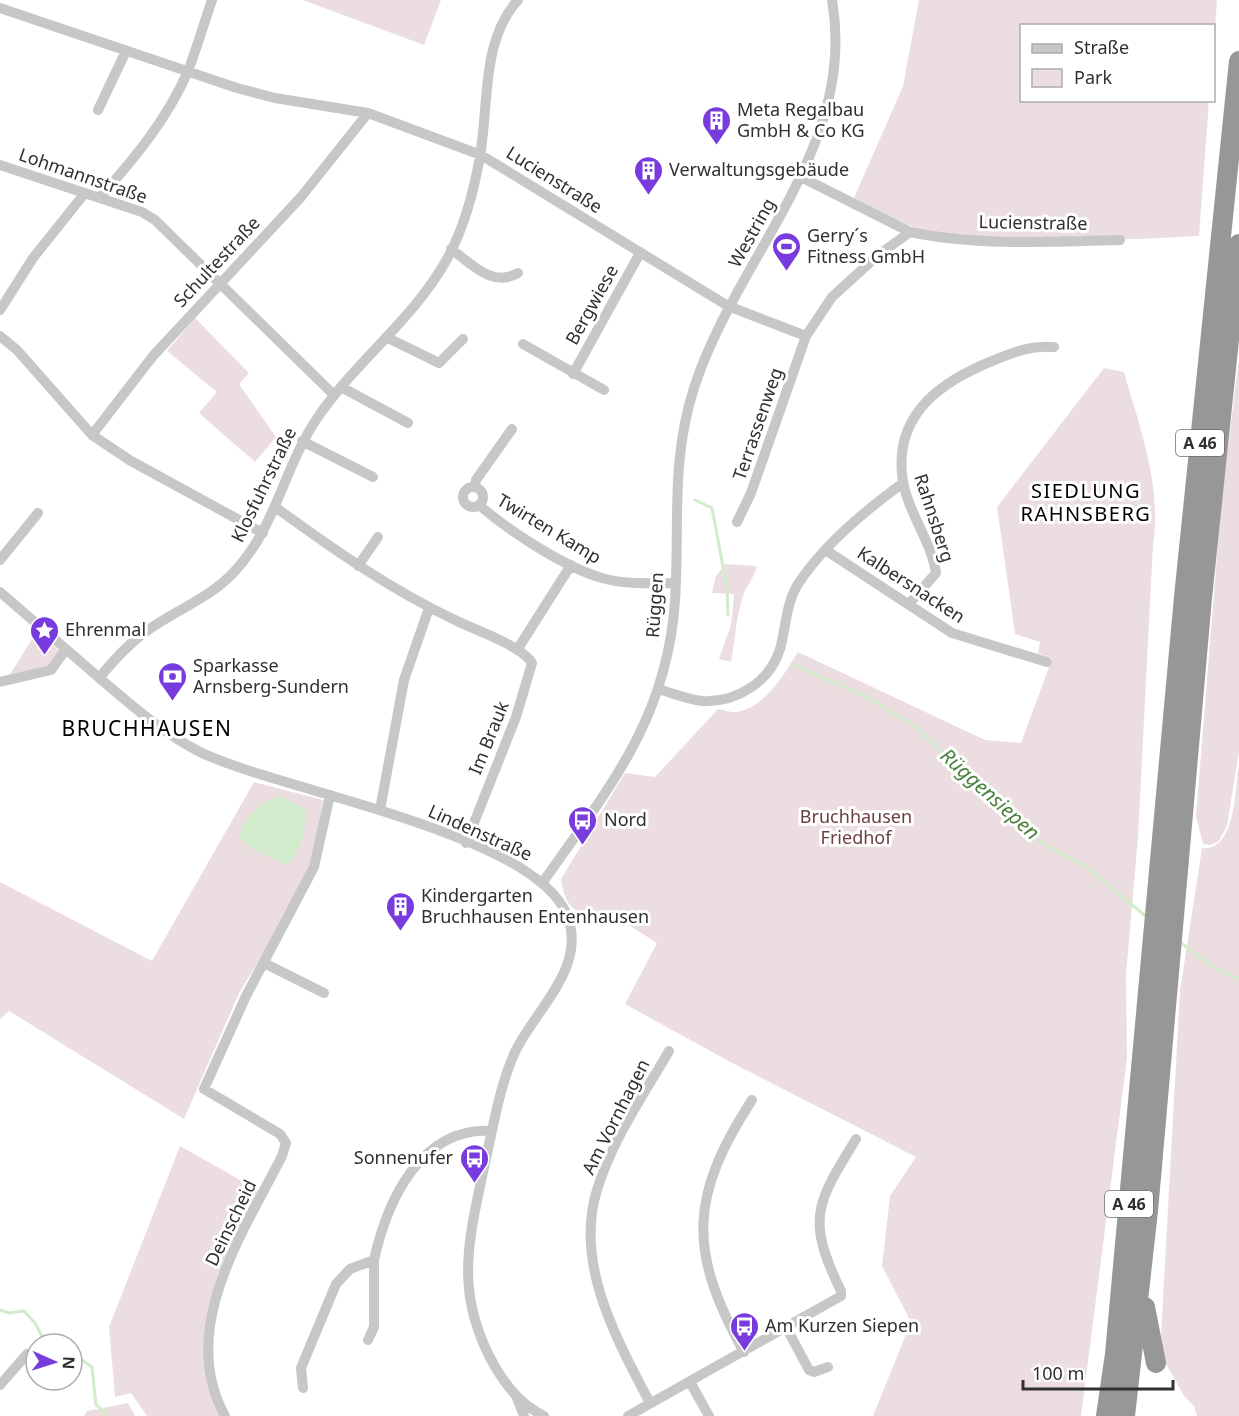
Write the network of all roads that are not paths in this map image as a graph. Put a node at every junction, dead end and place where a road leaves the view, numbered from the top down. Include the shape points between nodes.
1 (212, 0) edge
2 (518, 0) edge
3 (832, 0) edge
4 (0, 8) edge
5 (126, 51) junction
6 (1239, 61) edge
7 (187, 72) junction
8 (98, 110) dead end
9 (368, 113) junction
10 (481, 154) junction
11 (0, 165) edge
12 (801, 177) junction
13 (85, 193) junction
14 (100, 197) junction
15 (910, 232) junction
16 (1120, 240) dead end
17 (1239, 244) edge
18 (451, 249) junction
19 (640, 253) junction
20 (518, 273) dead end
21 (219, 283) junction
22 (728, 306) junction
23 (0, 310) edge
24 (0, 336) edge
25 (806, 336) junction
26 (386, 337) junction
27 (463, 339) dead end
28 (523, 344) dead end
29 (1054, 346) dead end
30 (573, 374) junction
31 (604, 390) dead end
32 (338, 391) junction
33 (408, 423) dead end
34 (512, 429) dead end
35 (92, 435) junction
36 (302, 441) junction
37 (373, 477) dead end
38 (903, 483) junction
39 (475, 486) junction
40 (479, 506) junction
41 (275, 507) junction
42 (38, 513) dead end
43 (736, 522) dead end
44 (262, 533) junction
45 (378, 537) dead end
46 (827, 551) junction
47 (0, 560) edge
48 (571, 565) junction
49 (358, 566) junction
50 (675, 584) junction
51 (0, 592) edge
52 (909, 604) junction
53 (429, 608) junction
54 (66, 649) junction
55 (517, 650) junction
56 (1047, 662) dead end
57 (99, 678) junction
58 (0, 682) edge
59 (658, 689) junction
60 (330, 795) junction
61 (380, 810) junction
62 (1173, 827) junction
63 (466, 843) junction
64 (543, 882) junction
65 (264, 963) junction
66 (324, 993) dead end
67 (669, 1051) dead end
68 (752, 1100) dead end
69 (492, 1131) junction
70 (856, 1140) dead end
71 (1148, 1211) junction
72 (374, 1260) junction
73 (790, 1325) junction
74 (368, 1340) dead end
75 (744, 1352) junction
76 (24, 1357) edge
77 (1156, 1363) dead end
78 (828, 1367) dead end
79 (690, 1382) junction
80 (0, 1385) edge
81 (303, 1388) dead end
82 (517, 1398) junction
83 (650, 1403) junction
84 (225, 1416) edge
85 (524, 1416) edge
86 (544, 1416) edge
87 (628, 1416) edge
88 (709, 1416) edge
89 (1106, 1416) edge
90 (1125, 1416) edge

1 - 7 street
2 - 10 street, Klosfuhrstraße via 496,38
3 - 12 street, Westring via 833,81 820,131
4 - 5 street, Lucienstraße
5 - 7 street, Lucienstraße
5 - 8 street
6 - 62 highway, A 46
7 - 9 street, Lucienstraße via 275,98
7 - 14 street via 153,133
9 - 10 street, Lucienstraße
9 - 21 street, Schultestraße via 301,197
10 - 18 street, Klosfuhrstraße via 473,190
10 - 19 street, Lucienstraße
11 - 13 street, Lohmannstraße
12 - 15 street, Lucienstraße
12 - 22 street, Westring
13 - 14 street, Lohmannstraße
13 - 23 street via 33,258
14 - 21 street, Lohmannstraße via 155,220
15 - 16 street, Lucienstraße via 1016,242
15 - 25 street via 832,297
17 - 62 highway, A 46 via 1202,598
18 - 20 street via 495,279 507,280
18 - 26 street, Klosfuhrstraße via 428,287
19 - 22 street, Lucienstraße
19 - 30 street, Bergwiese
21 - 32 street, Lohmannstraße
21 - 35 street, Schultestraße via 119,397
22 - 25 street, Lucienstraße
22 - 50 street, Rüggen via 697,378 682,434 675,493
24 - 35 street
25 - 43 street, Terrassenweg via 751,493
26 - 27 street via 438,363
26 - 32 street, Klosfuhrstraße
28 - 30 street, Bergwiese
29 - 38 street, Rahnsberg via 1037,345 1012,352 939,388 911,424 903,453
30 - 31 street, Bergwiese
32 - 33 street, Lohmannstraße
32 - 36 street, Klosfuhrstraße
34 - 39 street
35 - 44 street via 131,461
36 - 37 street
36 - 41 street, Klosfuhrstraße
38 - 46 street, Kalbersnacken via 867,509
38 - 52 street, Rahnsberg via 936,573
39 - 40 street via 483,492 484,500
39 - 40 street via 467,488 463,498 469,506
40 - 48 street, Twirten Kamp
41 - 44 street, Klosfuhrstraße
41 - 49 street
42 - 47 street
44 - 57 street, Klosfuhrstraße via 250,554 221,585 148,629
45 - 49 street
46 - 52 street, Kalbersnacken
46 - 59 street, Kalbersnacken via 794,592 777,657 758,683 735,696 713,701
48 - 50 street, Twirten Kamp via 618,581
48 - 55 street
49 - 53 street
50 - 59 street, Rüggen via 670,639
51 - 54 street, Lindenstraße
52 - 56 street, Kalbersnacken via 957,636
53 - 55 street
53 - 61 street via 404,680
54 - 57 street, Lindenstraße
54 - 58 street via 51,670
55 - 63 street, Im Brauk via 529,659 532,669
57 - 60 street, Lindenstraße via 160,728 200,751 229,764
59 - 64 street, Rüggen via 632,752
60 - 61 street, Lindenstraße
60 - 65 street via 314,867
61 - 63 street, Lindenstraße
62 - 71 highway, A 46 via 1168,992
62 - 89 highway, A 46 via 1148,991
63 - 64 street, Lindenstraße
64 - 69 street, Lindenstraße via 567,915 569,958 515,1053
65 - 66 street
65 - 84 street, Deinscheid via 204,1089 280,1134 286,1143 226,1268 212,1312 208,1370
67 - 83 street, Am Vornhagen via 608,1160 592,1217 596,1269 605,1308
68 - 75 street via 714,1167 703,1219 710,1281
69 - 72 street via 453,1136 423,1156 398,1193
69 - 82 street, Lindenstraße via 470,1239 468,1295 474,1320 494,1365
70 - 73 street via 825,1189 820,1215 822,1248 840,1296
71 - 77 highway via 1151,1235 1144,1312
71 - 90 highway, A 46
72 - 74 street via 374,1327
72 - 81 street via 350,1269 336,1284 301,1368
73 - 75 street
73 - 78 street via 809,1370
75 - 79 street
76 - 80 street
79 - 83 street
79 - 88 street
82 - 85 street
82 - 86 street
83 - 87 street

